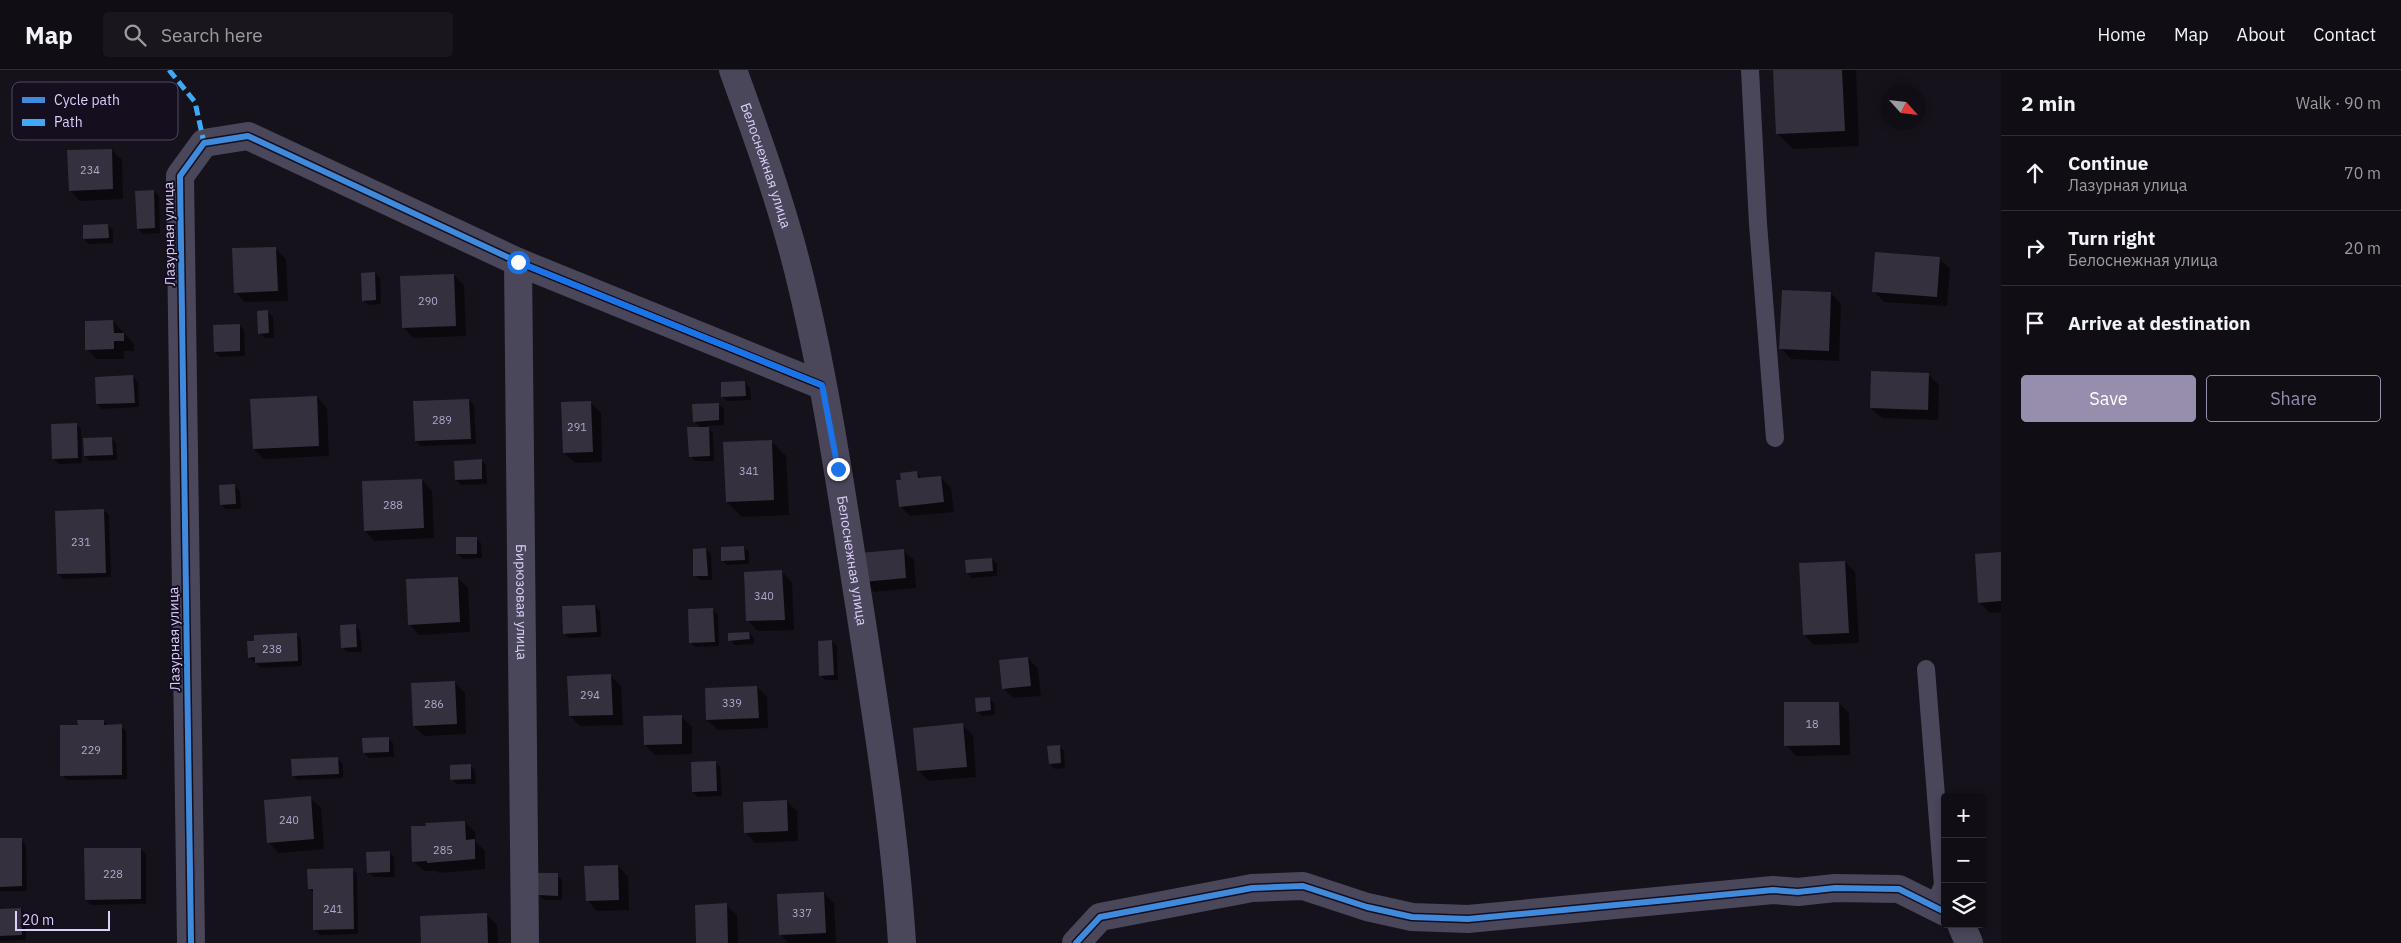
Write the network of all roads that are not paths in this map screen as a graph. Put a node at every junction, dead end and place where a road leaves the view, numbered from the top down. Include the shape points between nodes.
1 (733, 70) edge
2 (1750, 70) edge
3 (518, 262) junction
4 (822, 385) junction
5 (1776, 438) dead end
6 (1926, 669) dead end
7 (1939, 909) edge
8 (1963, 928) edge
9 (191, 943) edge
10 (525, 943) edge
11 (902, 943) edge
12 (1076, 943) edge
13 (1969, 943) edge

1 - 4 street, Белоснежная улица via 769,170 798,271
2 - 5 lane via 1758,224
3 - 4 street, Лазурная улица
3 - 9 street, Лазурная улица via 248,136 204,142 180,176
3 - 10 street, Бирюзовая улица
4 - 11 street, Белоснежная улица via 886,777
6 - 7 lane via 1943,885
7 - 12 street via 1899,889 1835,888 1798,892 1773,890 1468,919 1412,917 1367,907 1303,886 1252,888 1100,918
8 - 13 street

